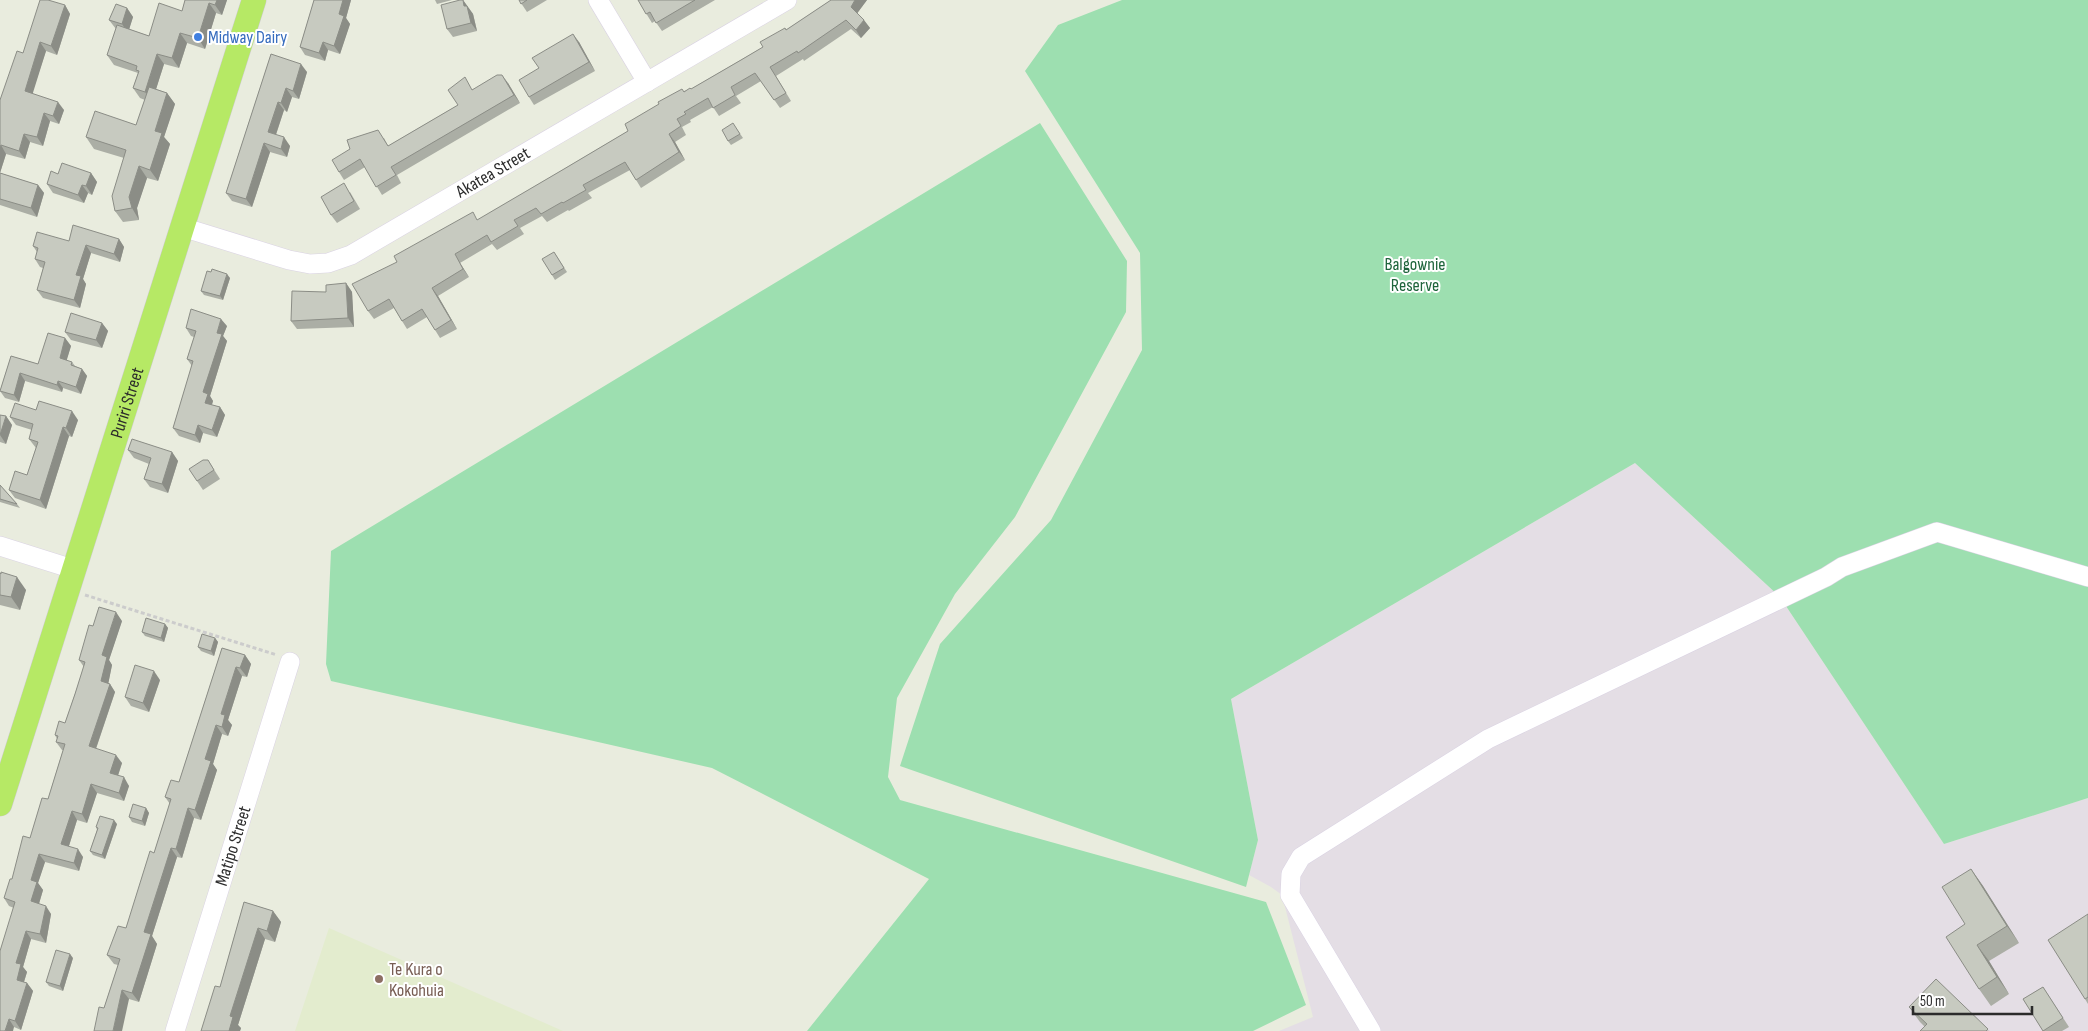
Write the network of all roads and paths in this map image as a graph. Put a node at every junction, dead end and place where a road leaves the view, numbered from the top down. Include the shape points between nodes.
1 (254, 0) edge
2 (598, 0) edge
3 (787, 0) edge
4 (647, 82) junction
5 (182, 227) junction
6 (0, 546) edge
7 (2088, 577) edge
8 (70, 580) junction
9 (290, 662) joint
10 (0, 804) edge
11 (175, 1031) edge
12 (1371, 1031) edge

1 - 5 main road, Puriri Street
2 - 4 street
3 - 4 street, Akatea Street
4 - 5 street, Akatea Street via 376,242 328,263 289,260
5 - 8 main road, Puriri Street
6 - 8 street
7 - 12 street via 1937,532 1842,567 1480,744 1302,857 1291,874 1290,895
8 - 9 path via 271,652
8 - 10 main road, Puriri Street
9 - 11 street, Matipo Street

